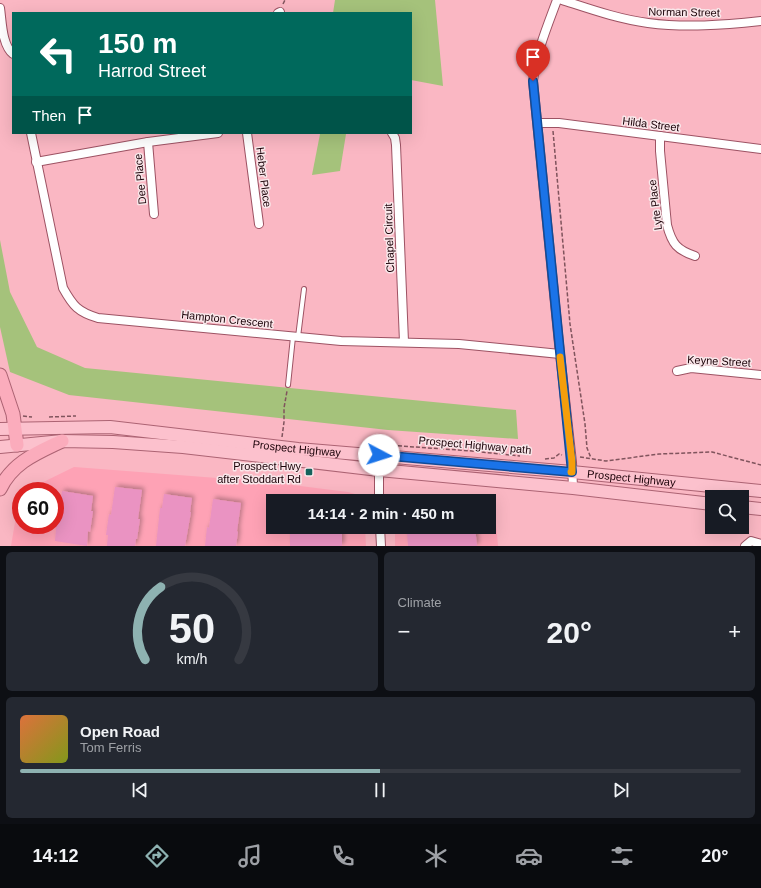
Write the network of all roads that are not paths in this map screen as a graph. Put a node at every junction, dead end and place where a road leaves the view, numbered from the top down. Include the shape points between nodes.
1 (558, 0) edge
2 (562, 0) edge
3 (0, 8) edge
4 (761, 21) edge
5 (12, 53) edge
6 (538, 123) junction
7 (31, 134) edge
8 (210, 134) edge
9 (247, 134) edge
10 (393, 134) edge
11 (660, 136) junction
12 (148, 142) junction
13 (761, 149) edge
14 (36, 162) junction
15 (154, 214) dead end
16 (258, 224) dead end
17 (695, 256) dead end
18 (304, 289) dead end
19 (296, 337) junction
20 (404, 342) junction
21 (560, 354) junction
22 (677, 371) dead end
23 (0, 375) edge
24 (761, 375) edge
25 (288, 386) road end
26 (0, 429) edge
27 (16, 429) junction
28 (62, 441) junction
29 (17, 445) junction
30 (0, 447) edge
31 (381, 450) junction
32 (379, 470) junction
33 (572, 472) junction
34 (573, 488) junction
35 (0, 489) edge
36 (761, 491) edge
37 (380, 494) edge
38 (705, 503) edge
39 (749, 508) edge
40 (761, 510) edge
41 (380, 534) edge
42 (761, 544) edge
43 (381, 546) edge
44 (745, 546) edge

1 - 6 street via 534,66 533,81
2 - 4 street, Norman Street via 625,19 665,25
3 - 5 street via 5,41
6 - 11 street, Hilda Street
6 - 21 street
7 - 14 street, Hampton Crescent
8 - 12 street
9 - 16 street, Heber Place
10 - 20 street, Chapel Circuit via 396,145
11 - 13 street, Hilda Street
11 - 17 street, Lyte Place via 670,236 676,247
12 - 14 street
12 - 15 street, Dee Place
14 - 19 street, Hampton Crescent via 63,288 71,303 85,314 98,318
18 - 19 lane
19 - 20 street, Hampton Crescent
19 - 25 lane
20 - 21 street, Hampton Crescent via 459,344
21 - 33 street
22 - 24 street, Keyne Street via 691,368
23 - 27 highway
26 - 27 main road, Prospect Highway
27 - 29 highway
27 - 31 main road, Prospect Highway via 110,427 298,449
28 - 29 main road, Prospect Highway
28 - 32 main road, Prospect Highway via 183,447
28 - 35 highway via 18,464
29 - 30 main road, Prospect Highway
31 - 32 street
31 - 33 main road, Prospect Highway
32 - 34 main road, Prospect Highway
32 - 37 street
33 - 34 street
33 - 36 main road, Prospect Highway
34 - 38 main road, Prospect Highway
39 - 40 main road
41 - 43 street
42 - 44 street via 751,541

